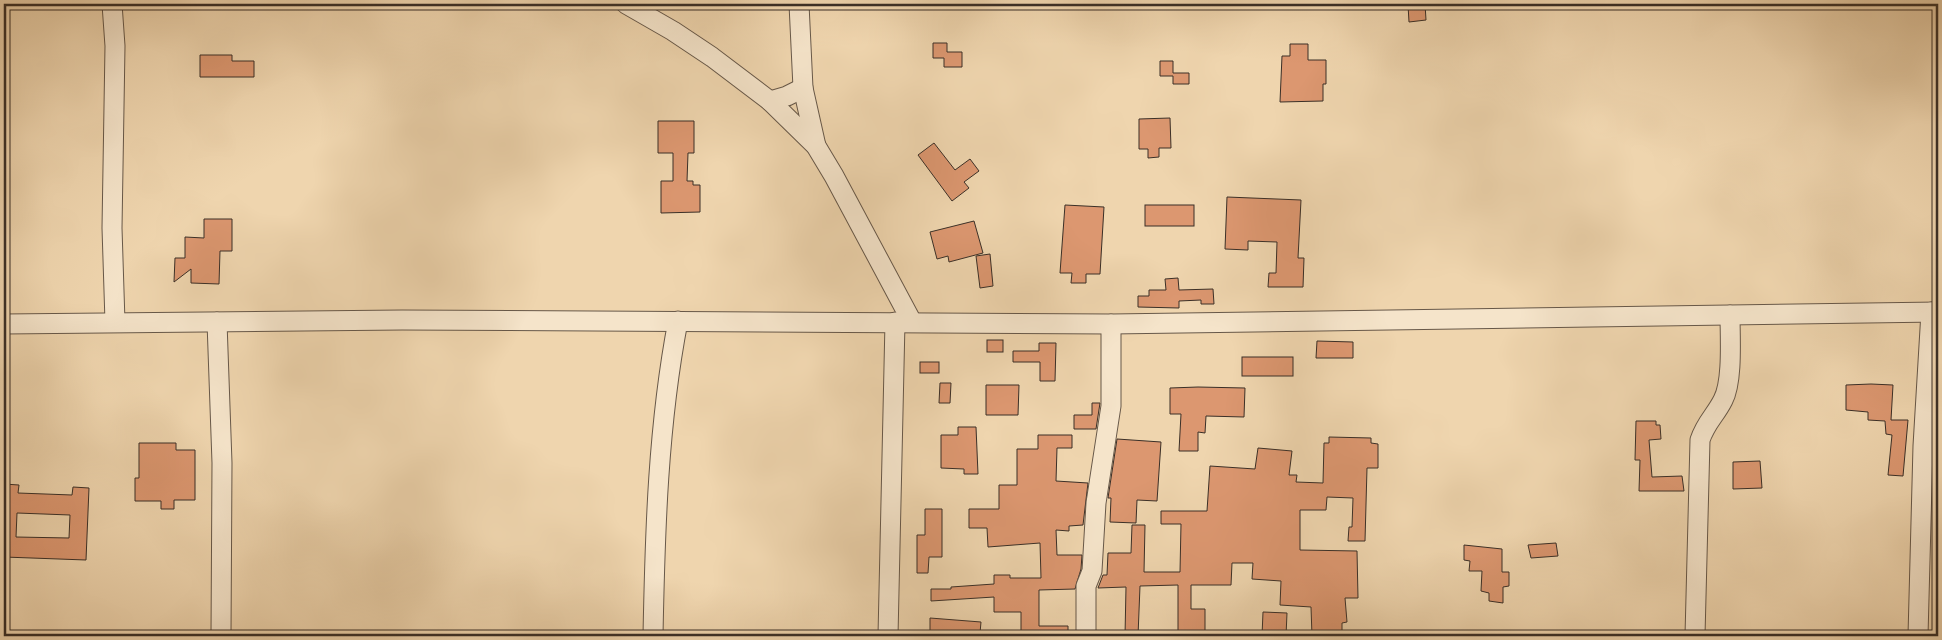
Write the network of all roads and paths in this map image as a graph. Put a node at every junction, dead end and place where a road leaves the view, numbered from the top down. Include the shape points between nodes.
1 (112, 4) edge
2 (626, 4) edge
3 (799, 4) edge
4 (803, 88) junction
5 (770, 101) junction
6 (816, 146) junction
7 (1934, 312) edge
8 (1730, 315) junction
9 (678, 321) junction
10 (115, 322) junction
11 (217, 322) junction
12 (904, 322) junction
13 (4, 324) edge
14 (1111, 324) junction
15 (221, 636) edge
16 (653, 636) edge
17 (888, 636) edge
18 (1086, 636) edge
19 (1695, 636) edge
20 (1918, 636) edge

1 - 10 street via 115,46 112,228
2 - 5 street via 673,31
3 - 4 street
4 - 5 street
4 - 6 street
5 - 6 street
6 - 12 street via 834,176
7 - 8 street
7 - 20 street via 1924,446
8 - 14 street
8 - 19 street via 1730,359 1724,398 1705,425 1700,440
9 - 11 street
9 - 12 street
9 - 16 street via 670,362 658,472
10 - 11 street
10 - 13 street
11 - 15 street via 222,464
12 - 14 street
12 - 17 street
14 - 18 street via 1111,406 1096,503 1092,571 1086,586

